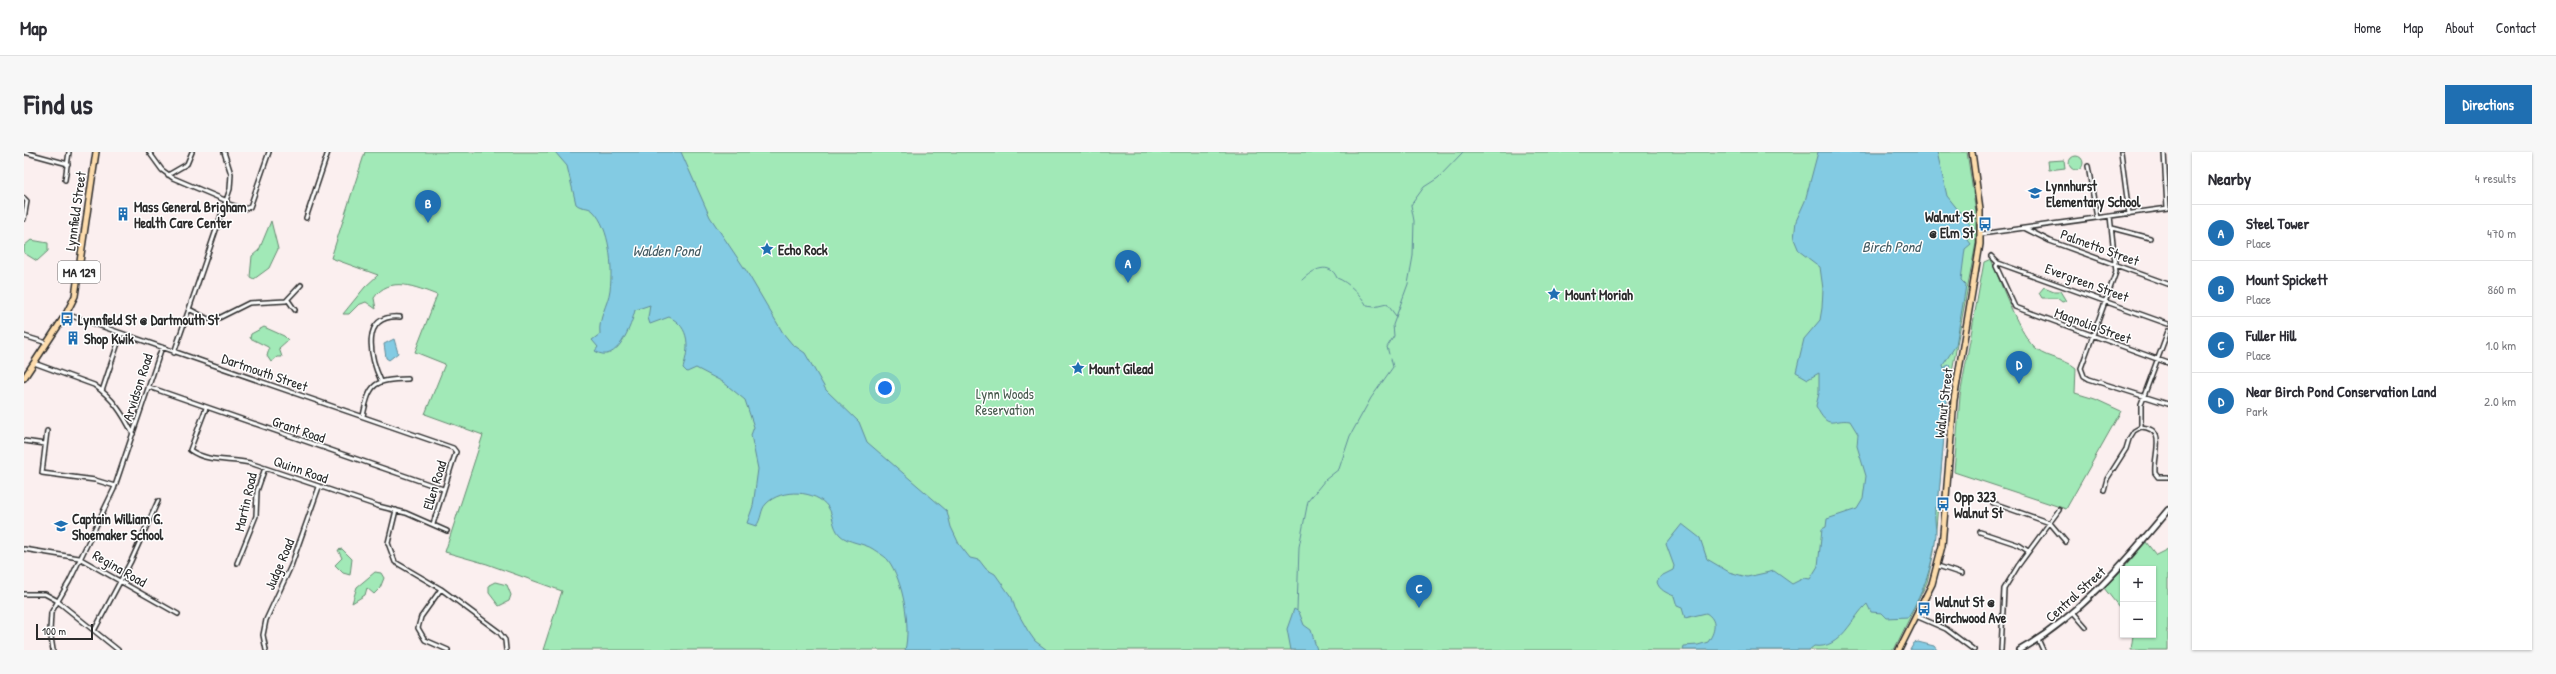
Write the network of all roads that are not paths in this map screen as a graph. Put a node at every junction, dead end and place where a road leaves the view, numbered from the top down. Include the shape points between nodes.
1 (24, 152) edge
2 (69, 152) edge
3 (96, 152) edge
4 (149, 152) edge
5 (192, 152) edge
6 (224, 152) edge
7 (269, 152) edge
8 (328, 152) edge
9 (1972, 152) edge
10 (2121, 152) edge
11 (2164, 152) edge
12 (68, 164) junction
13 (2088, 166) dead end
14 (168, 175) junction
15 (65, 180) dead end
16 (24, 198) edge
17 (226, 202) junction
18 (2167, 208) edge
19 (2129, 214) junction
20 (2110, 216) junction
21 (306, 218) dead end
22 (2097, 218) junction
23 (24, 219) edge
24 (2026, 228) junction
25 (2112, 228) junction
26 (1981, 234) junction
27 (2150, 238) dead end
28 (1991, 256) dead end
29 (1998, 263) junction
30 (2116, 265) junction
31 (2168, 284) edge
32 (301, 285) dead end
33 (288, 300) junction
34 (2106, 301) junction
35 (189, 309) junction
36 (296, 310) dead end
37 (66, 314) junction
38 (400, 317) dead end
39 (2168, 324) edge
40 (2168, 331) edge
41 (121, 334) junction
42 (24, 336) edge
43 (2092, 337) junction
44 (47, 343) junction
45 (162, 347) junction
46 (174, 352) junction
47 (2158, 359) junction
48 (34, 363) junction
49 (2168, 363) edge
50 (24, 378) edge
51 (408, 379) dead end
52 (381, 380) junction
53 (149, 388) junction
54 (102, 391) junction
55 (2145, 396) junction
56 (2168, 404) edge
57 (206, 408) junction
58 (363, 416) junction
59 (2141, 427) junction
60 (47, 431) dead end
61 (133, 434) junction
62 (24, 440) edge
63 (45, 444) junction
64 (456, 452) joint
65 (264, 468) junction
66 (2168, 477) edge
67 (115, 486) junction
68 (319, 487) junction
69 (444, 489) junction
70 (2104, 490) dead end
71 (158, 501) dead end
72 (1993, 503) dead end
73 (396, 510) junction
74 (2060, 510) dead end
75 (2168, 510) edge
76 (2050, 523) junction
77 (433, 524) junction
78 (447, 531) dead end
79 (1980, 532) dead end
80 (2066, 542) dead end
81 (24, 549) edge
82 (2028, 551) junction
83 (80, 559) junction
84 (237, 563) dead end
85 (1938, 566) junction
86 (1962, 574) dead end
87 (121, 581) junction
88 (441, 589) junction
89 (24, 594) edge
90 (56, 600) junction
91 (2073, 612) junction
92 (178, 614) dead end
93 (1916, 616) junction
94 (2086, 628) dead end
95 (95, 630) junction
96 (2038, 639) junction
97 (53, 650) edge
98 (118, 650) edge
99 (266, 650) edge
100 (448, 650) edge
101 (506, 650) edge
102 (1899, 650) edge
103 (1974, 650) edge
104 (2001, 650) edge
105 (2020, 650) edge
106 (2043, 650) edge

1 - 12 street
2 - 12 street
3 - 37 main road, Lynnfield Street / MA 129 via 77,288
4 - 14 street
5 - 14 street via 186,164
6 - 17 street via 231,179
7 - 17 street via 250,207 244,209
8 - 21 street
9 - 26 main road, Walnut Street
10 - 19 street
11 - 18 street
12 - 15 street
13 - 22 street
14 - 17 street
16 - 23 street via 27,203
17 - 35 street
18 - 19 street
19 - 20 street
20 - 22 street
20 - 25 street
22 - 24 street
24 - 26 street
24 - 30 street, Palmetto Street via 2050,241
25 - 27 street
25 - 30 street
26 - 85 main road, Walnut Street via 1977,272 1954,400
28 - 29 street
29 - 34 street, Evergreen Street
29 - 43 street, Magnolia Street via 1996,266 2012,306
30 - 31 street, Palmetto Street
30 - 34 street
32 - 33 street
33 - 35 street via 249,302 217,319 208,318
33 - 36 street
34 - 39 street, Evergreen Street
34 - 43 street
35 - 46 street
37 - 41 street, Dartmouth Street
37 - 44 main road, Lynnfield Street / MA 129
38 - 52 street via 386,317 373,328 372,343
40 - 47 street
41 - 45 street, Dartmouth Street
41 - 54 street
42 - 44 street
43 - 47 street, Magnolia Street
43 - 55 street via 2081,372 2089,379
44 - 48 main road, Lynnfield Street / MA 129
45 - 46 street, Dartmouth Street
45 - 53 street, Arvidson Road
46 - 58 street, Dartmouth Street
47 - 49 street, Magnolia Street
47 - 55 street
48 - 50 main road, Lynnfield Street / MA 129
48 - 54 street via 94,385
51 - 52 street
52 - 58 street via 372,389
53 - 57 street, Grant Road
53 - 61 street, Arvidson Road
54 - 61 street via 124,416
55 - 56 street
55 - 59 street via 2140,410
57 - 65 street, Quinn Road via 190,450 207,459 235,460
57 - 69 street, Grant Road
58 - 64 street, Dartmouth Street via 444,444
59 - 66 street via 2155,430 2160,436 2155,472 2158,477
59 - 70 street via 2129,438 2126,449 2108,478
60 - 63 street
61 - 67 street, Arvidson Road
62 - 63 street
63 - 67 street via 42,473 95,480
64 - 69 street, Ellen Road
65 - 68 street, Quinn Road
65 - 84 street, Martin Road via 257,491 256,516
67 - 83 street, Arvidson Road
68 - 73 street, Quinn Road
68 - 99 street, Judge Road via 291,566 266,620 263,635
69 - 77 street, Ellen Road
71 - 87 street
72 - 76 street
73 - 77 street, Quinn Road
73 - 88 street via 389,535 391,556 398,565
74 - 76 street
75 - 91 street, Central Street via 2115,573
76 - 80 street
76 - 82 street
77 - 78 street, Quinn Road
79 - 82 street via 2019,545
81 - 83 street, Regina Road
82 - 104 street via 2004,588
83 - 87 street, Regina Road
83 - 90 street, Arvidson Road
85 - 86 street
85 - 93 main road, Walnut Street
87 - 92 street, Regina Road
87 - 95 street
88 - 100 street via 421,617 418,628 425,640
88 - 101 street via 502,634 506,641
89 - 90 street via 44,594
90 - 95 street
90 - 97 street, Arvidson Road via 51,613
91 - 94 street
91 - 96 street, Central Street
93 - 102 main road, Walnut Street
93 - 103 street via 1946,629
95 - 98 street
96 - 105 street, Central Street
96 - 106 street

